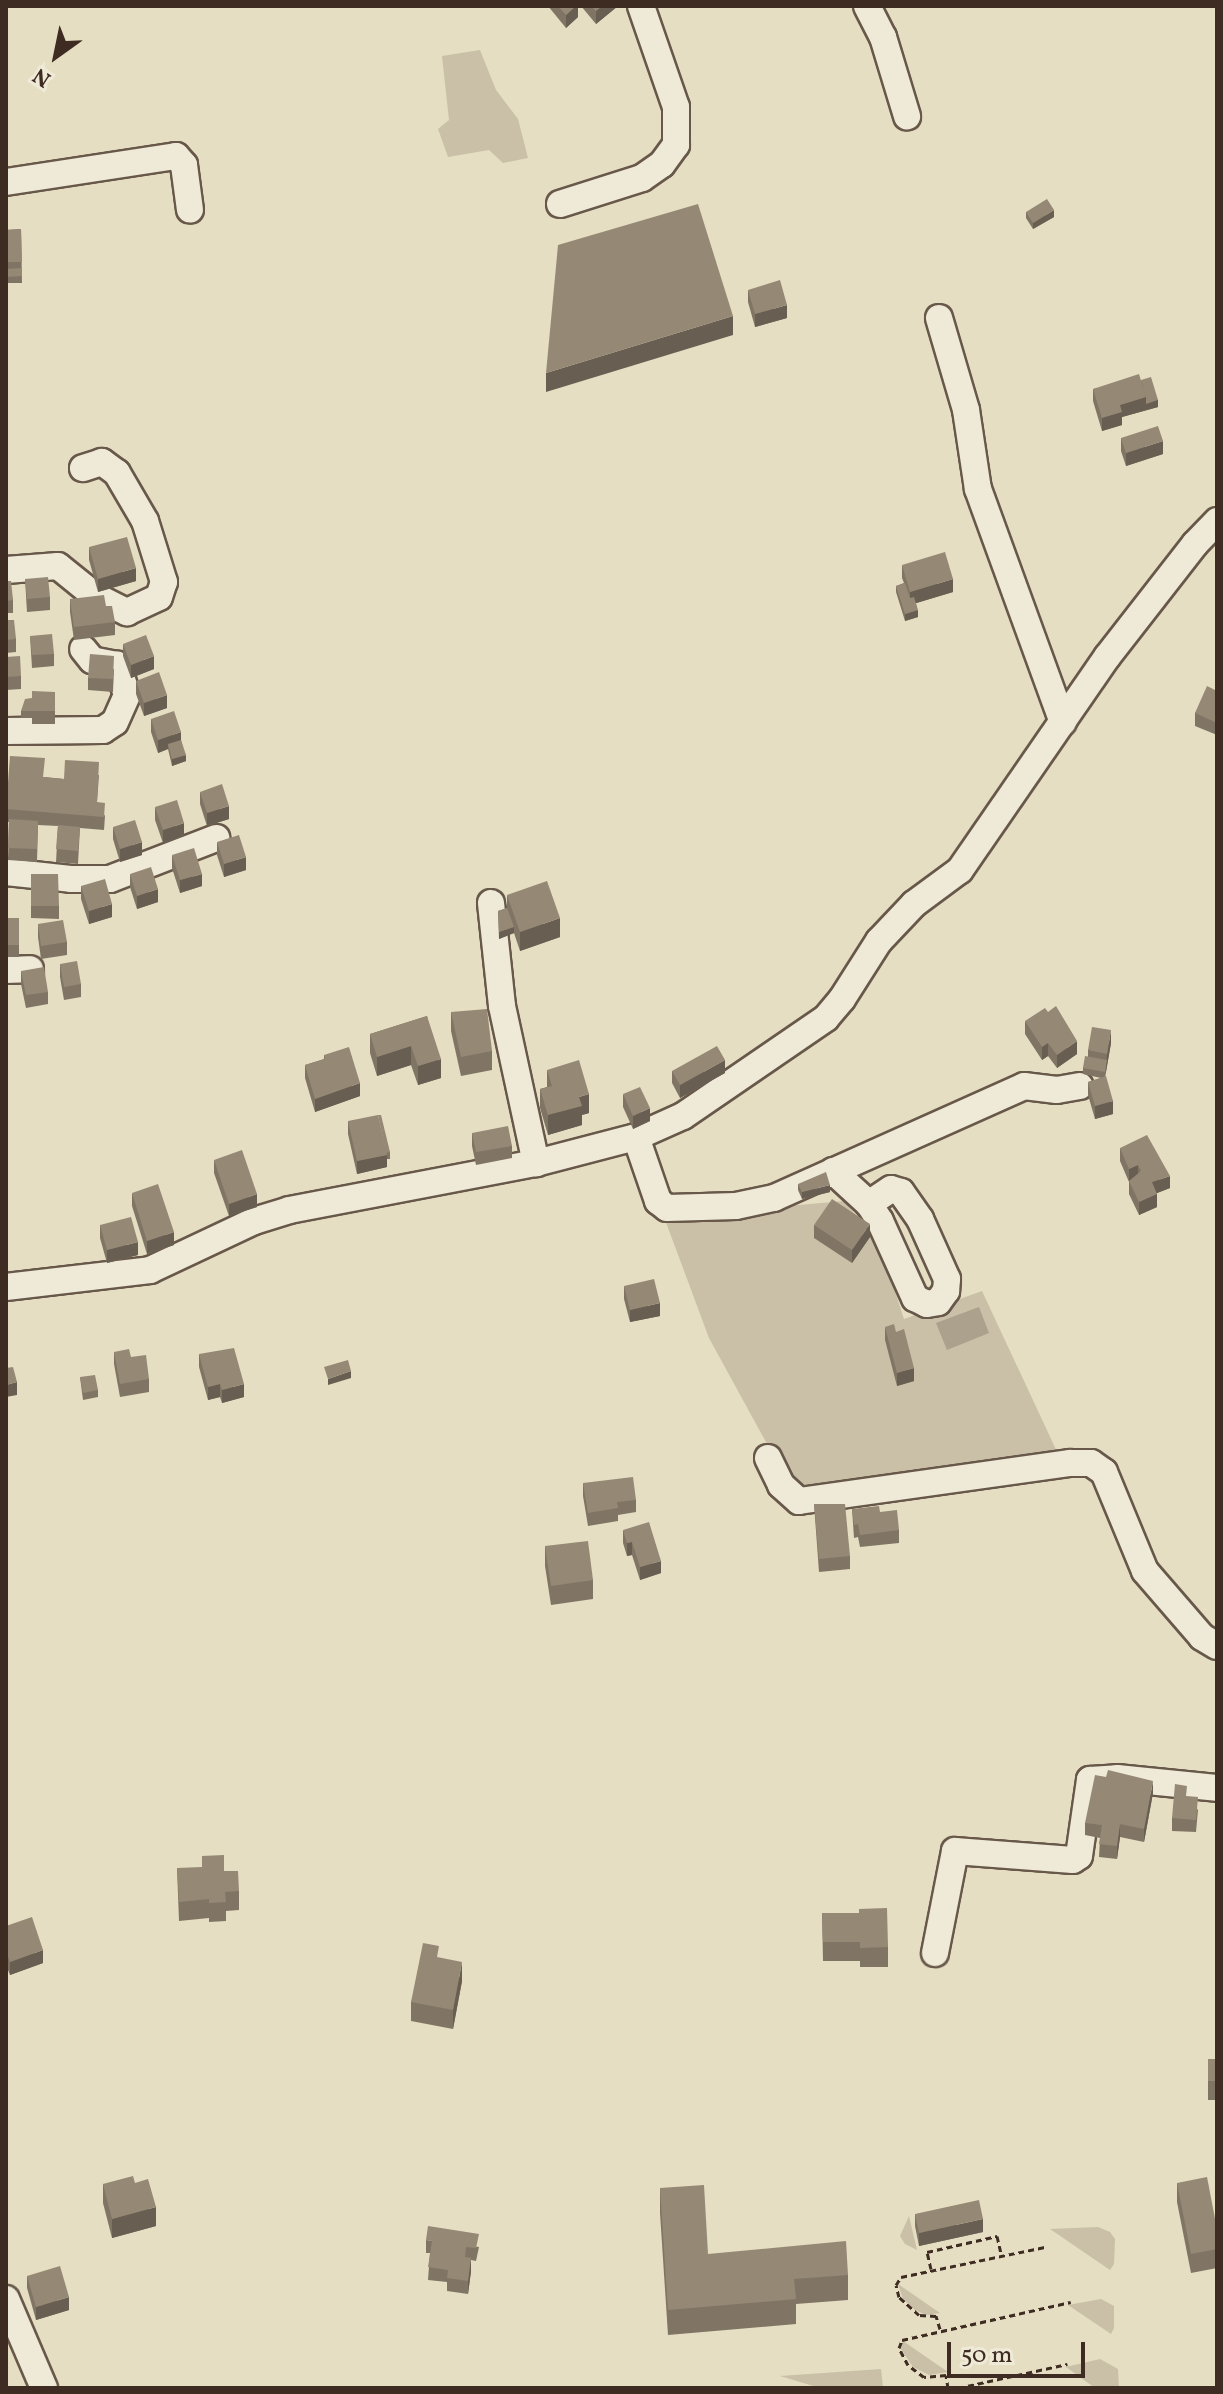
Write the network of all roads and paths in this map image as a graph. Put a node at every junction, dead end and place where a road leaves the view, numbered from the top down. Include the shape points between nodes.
1 (641, 6) edge
2 (867, 6) edge
3 (907, 116) dead end
4 (6, 182) edge
5 (560, 204) dead end
6 (190, 210) dead end
7 (939, 318) dead end
8 (83, 468) dead end
9 (1217, 521) edge
10 (6, 570) edge
11 (83, 649) dead end
12 (1063, 722) junction
13 (6, 731) edge
14 (216, 838) dead end
15 (6, 872) edge
16 (491, 903) dead end
17 (1080, 1086) dead end
18 (636, 1137) junction
19 (536, 1163) junction
20 (833, 1171) junction
21 (869, 1204) dead end
22 (6, 1287) edge
23 (768, 1458) dead end
24 (1217, 1646) edge
25 (1217, 1788) edge
26 (935, 1953) dead end
27 (1045, 2247) dead end
28 (1001, 2255) junction
29 (931, 2269) junction
30 (6, 2299) edge
31 (1071, 2302) dead end
32 (941, 2330) junction
33 (1067, 2364) dead end
34 (44, 2388) edge
35 (948, 2388) edge
36 (958, 2388) edge

1 - 5 street via 676,107 676,145 642,178
2 - 3 street via 883,37
4 - 6 street via 176,156 184,165
7 - 12 street via 966,410 978,489
8 - 10 street via 102,462 117,473 145,521 164,582 159,597 127,612 95,596 58,566
9 - 12 street via 1107,657
11 - 13 street via 92,660 117,665 127,695 115,722 103,730
12 - 18 street via 972,856 879,941 826,1018 683,1116
14 - 15 street via 110,879
16 - 19 street via 502,1006
17 - 20 street via 1024,1086
18 - 19 street
18 - 20 street via 658,1201 667,1208 736,1206 774,1198
19 - 22 street via 289,1210 150,1270
20 - 21 street
23 - 24 street via 781,1485 799,1501 1091,1463 1104,1472 1145,1571 1202,1637
25 - 26 street via 1090,1780 1079,1856 1073,1860 955,1851
27 - 28 path
28 - 29 path
28 - 29 path via 997,2236 927,2252
29 - 32 path via 901,2277 896,2285 909,2308 923,2317 936,2316
30 - 34 street
31 - 32 path
32 - 35 path via 904,2338 899,2348 908,2365 924,2377 946,2375
33 - 36 path

